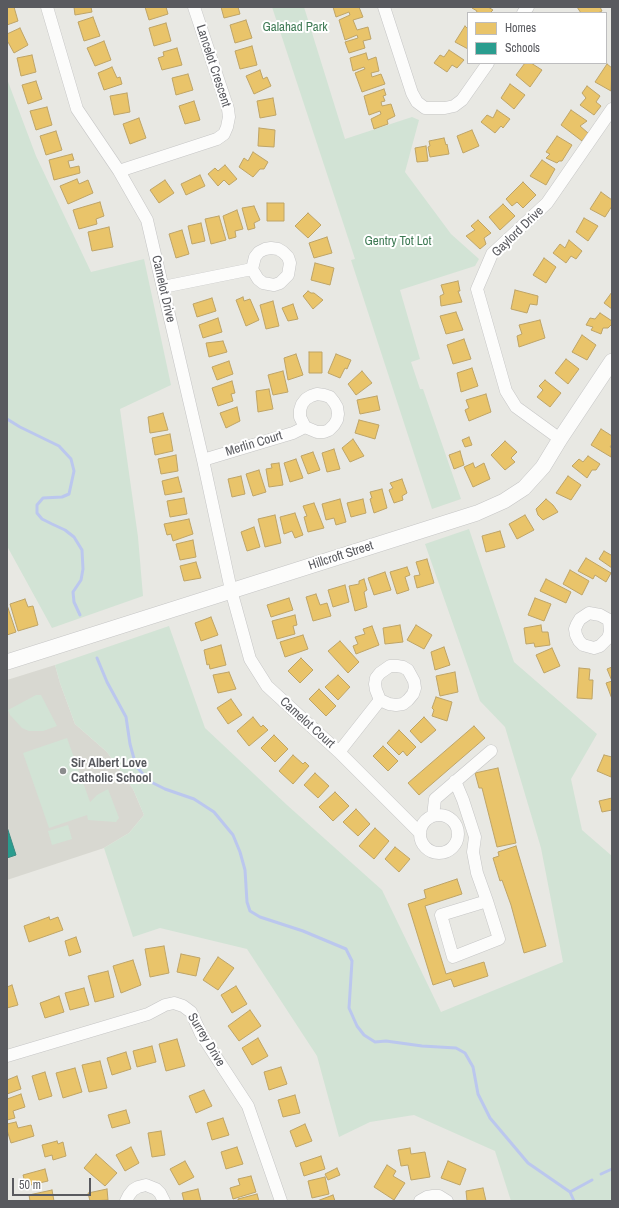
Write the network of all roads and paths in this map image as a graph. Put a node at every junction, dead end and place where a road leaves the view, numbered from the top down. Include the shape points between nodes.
1 (47, 7) edge
2 (194, 7) edge
3 (384, 7) edge
4 (487, 64) edge
5 (612, 109) edge
6 (119, 171) junction
7 (252, 270) dead end
8 (163, 287) junction
9 (612, 361) edge
10 (305, 427) dead end
11 (560, 439) junction
12 (203, 460) junction
13 (231, 590) junction
14 (7, 662) edge
15 (380, 700) dead end
16 (491, 751) dead end
17 (339, 752) junction
18 (455, 781) junction
19 (433, 816) junction
20 (420, 833) junction
21 (457, 840) junction
22 (473, 852) junction
23 (487, 901) junction
24 (7, 1056) edge
25 (126, 1201) edge
26 (164, 1201) edge
27 (281, 1201) edge
28 (420, 1201) edge
29 (446, 1201) edge

1 - 6 street, Camelot Drive via 77,109
2 - 6 street, Lancelot Crescent via 230,117 224,134 217,139
3 - 4 street via 412,93 417,102 425,108 454,106 462,100
5 - 11 street, Gaylord Drive via 547,203 492,254 477,289 506,391 516,407
6 - 8 street, Camelot Drive via 147,220
7 - 8 street
8 - 12 street, Camelot Drive
9 - 11 street, Hillcroft Street
10 - 12 street, Merlin Court via 293,433
11 - 13 street, Hillcroft Street via 543,467 524,488 504,501 477,513
12 - 13 street, Camelot Drive
13 - 14 street, Hillcroft Street
13 - 17 street, Camelot Court via 250,659 266,686
15 - 17 street
16 - 18 street
17 - 20 street, Camelot Court
18 - 19 street via 436,798
18 - 22 street via 475,837
19 - 20 street via 422,826
19 - 21 street via 444,816 452,821 458,830
20 - 21 street via 424,846 436,853 449,850
21 - 22 street
22 - 23 street
23 - 23 street via 441,915 453,957 499,939
24 - 27 street, Surrey Drive via 148,1014 165,1005 174,1003 183,1006 191,1012 201,1034 248,1106
25 - 26 street via 133,1190 146,1185 156,1189
28 - 29 street via 427,1197 439,1196

